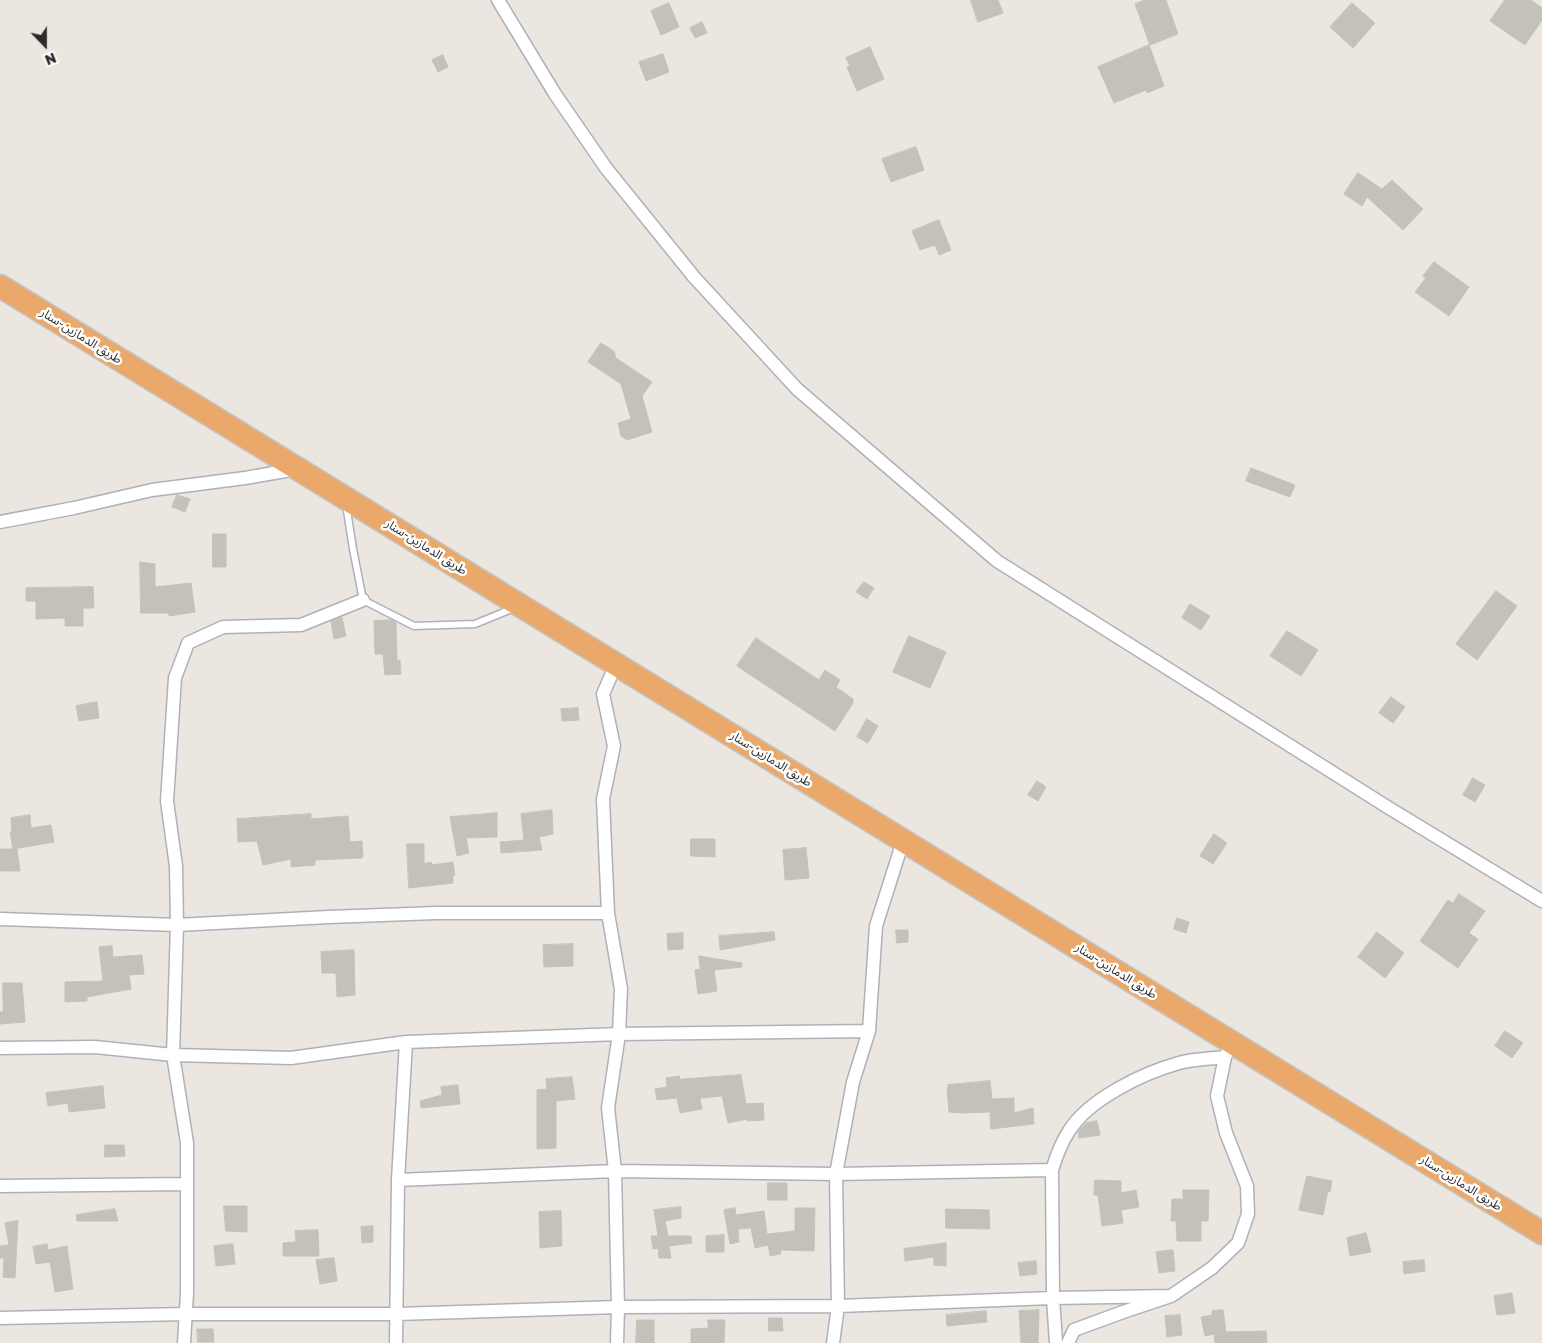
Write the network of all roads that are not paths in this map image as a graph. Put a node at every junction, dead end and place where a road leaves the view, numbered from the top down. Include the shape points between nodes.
1 (498, 0) edge
2 (0, 286) edge
3 (296, 469) junction
4 (346, 498) junction
5 (0, 522) edge
6 (363, 600) junction
7 (520, 606) junction
8 (616, 664) junction
9 (903, 841) junction
10 (1542, 902) edge
11 (608, 913) junction
12 (0, 920) edge
13 (177, 925) junction
14 (870, 1030) junction
15 (619, 1034) junction
16 (406, 1042) junction
17 (0, 1048) edge
18 (1229, 1050) junction
19 (174, 1055) junction
20 (1052, 1170) junction
21 (615, 1171) junction
22 (836, 1174) junction
23 (398, 1180) junction
24 (187, 1184) junction
25 (0, 1186) edge
26 (1542, 1233) edge
27 (1171, 1296) junction
28 (1053, 1298) junction
29 (838, 1306) junction
30 (618, 1307) junction
31 (186, 1314) junction
32 (397, 1314) junction
33 (0, 1318) edge
34 (184, 1343) edge
35 (396, 1343) edge
36 (617, 1343) edge
37 (833, 1343) edge
38 (1056, 1343) edge
39 (1068, 1343) edge

1 - 10 street via 555,94 606,168 694,277 797,389 997,561
2 - 3 highway, طريق الدمازين-سنار
3 - 4 highway, طريق الدمازين-سنار
3 - 5 street via 152,490
4 - 6 lane
4 - 7 highway, طريق الدمازين-سنار
6 - 7 lane via 414,626 475,624
6 - 13 street via 301,625 223,626 188,644 175,678 167,800 176,866
7 - 8 highway, طريق الدمازين-سنار
8 - 9 highway, طريق الدمازين-سنار
8 - 11 street via 602,694 614,746 603,799
9 - 14 street via 876,926
9 - 18 highway, طريق الدمازين-سنار
11 - 13 street via 426,913
11 - 15 street via 621,989
12 - 13 street
13 - 19 street
14 - 15 street
14 - 22 street via 854,1082
15 - 16 street
15 - 21 street via 608,1108
16 - 19 street via 291,1058
16 - 23 street
17 - 19 street via 95,1047
18 - 20 street via 1180,1062 1142,1076 1093,1105 1069,1130
18 - 26 highway, طريق الدمازين-سنار
18 - 27 street via 1218,1096 1226,1133 1247,1186 1248,1214 1238,1243 1212,1268
19 - 24 street via 187,1143
20 - 22 street
20 - 28 street
21 - 22 street
21 - 23 street
21 - 30 street
22 - 29 street
23 - 32 street
24 - 25 street
24 - 31 street
27 - 28 street
27 - 39 street via 1074,1330
28 - 29 street
28 - 38 street
29 - 30 street
29 - 37 street
30 - 32 street
30 - 36 street
31 - 32 street
31 - 33 street
31 - 34 street
32 - 35 street

